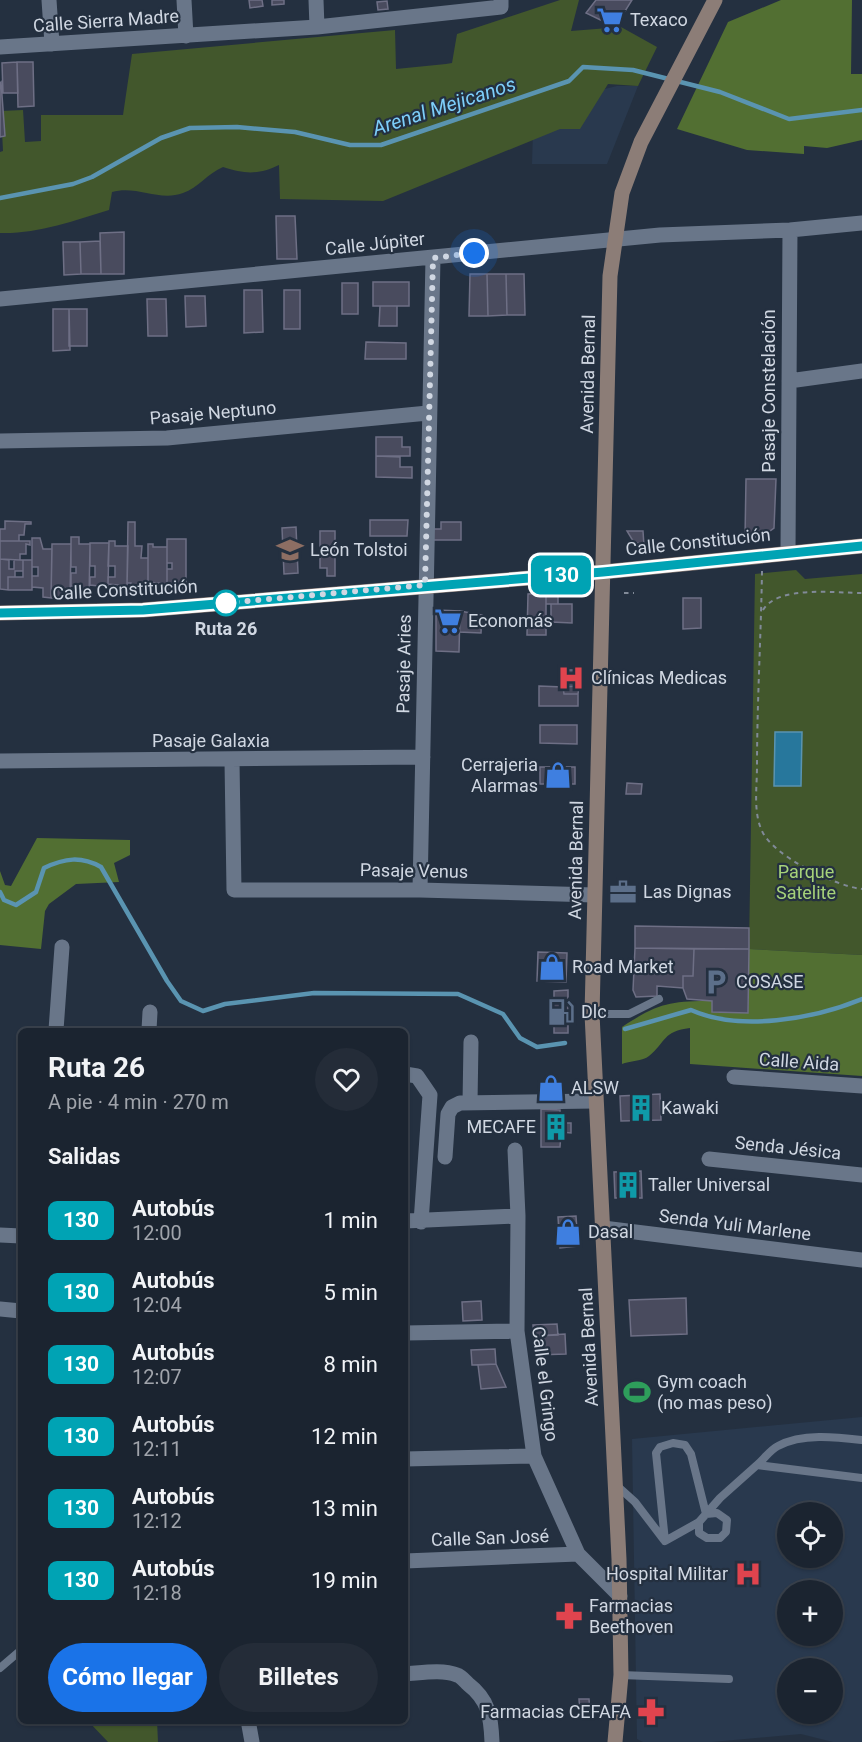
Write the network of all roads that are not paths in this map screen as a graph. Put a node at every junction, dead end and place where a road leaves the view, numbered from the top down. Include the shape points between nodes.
1 (49, 0) edge
2 (184, 0) edge
3 (316, 0) edge
4 (715, 0) edge
5 (501, 4) edge
6 (461, 6) edge
7 (317, 27) junction
8 (186, 36) junction
9 (52, 44) junction
10 (0, 47) edge
11 (862, 223) edge
12 (790, 230) junction
13 (614, 240) junction
14 (433, 258) junction
15 (0, 299) edge
16 (862, 371) edge
17 (789, 381) junction
18 (428, 412) junction
19 (0, 441) edge
20 (862, 546) edge
21 (788, 552) junction
22 (603, 572) junction
23 (425, 585) junction
24 (0, 613) edge
25 (423, 757) junction
26 (0, 761) edge
27 (232, 761) junction
28 (420, 890) junction
29 (594, 895) junction
30 (62, 947) dead end
31 (659, 999) dead end
32 (150, 1011) dead end
33 (592, 1014) junction
34 (56, 1028) edge
35 (149, 1028) edge
36 (471, 1042) dead end
37 (408, 1074) edge
38 (734, 1077) dead end
39 (862, 1086) edge
40 (595, 1101) junction
41 (470, 1102) junction
42 (514, 1150) dead end
43 (445, 1157) dead end
44 (709, 1159) dead end
45 (862, 1175) edge
46 (518, 1215) junction
47 (408, 1221) edge
48 (421, 1222) junction
49 (603, 1228) junction
50 (0, 1235) edge
51 (18, 1236) edge
52 (862, 1260) edge
53 (0, 1309) edge
54 (18, 1311) edge
55 (517, 1331) junction
56 (408, 1333) edge
57 (862, 1440) edge
58 (534, 1456) junction
59 (408, 1459) edge
60 (757, 1465) junction
61 (862, 1478) edge
62 (615, 1484) junction
63 (706, 1514) junction
64 (699, 1522) junction
65 (665, 1541) junction
66 (578, 1554) junction
67 (408, 1561) edge
68 (620, 1596) junction
69 (18, 1653) edge
70 (0, 1668) edge
71 (408, 1674) edge
72 (621, 1675) junction
73 (729, 1678) dead end
74 (249, 1724) edge
75 (252, 1742) edge
76 (492, 1742) edge
77 (615, 1742) edge

1 - 9 street
2 - 8 street
3 - 7 street
4 - 13 main road, Avenida Bernal via 641,142 622,193
5 - 6 street, Calle Sierra Madre
6 - 7 street, Calle Sierra Madre
7 - 8 street, Calle Sierra Madre
8 - 9 street, Calle Sierra Madre
9 - 10 street, Calle Sierra Madre
11 - 12 street, Calle Júpiter
12 - 13 street, Calle Júpiter
12 - 17 street, Pasaje Constelación
13 - 14 street, Calle Júpiter
13 - 22 main road, Avenida Bernal
14 - 15 street, Calle Júpiter
14 - 18 street, Pasaje Aries
16 - 17 street
17 - 21 street, Pasaje Constelación
18 - 19 street, Pasaje Neptuno via 167,438
18 - 23 street, Pasaje Aries
20 - 21 main road, Calle Constitución
21 - 22 main road, Calle Constitución
22 - 23 main road, Calle Constitución
22 - 29 main road, Avenida Bernal
23 - 24 main road, Calle Constitución via 143,610
23 - 25 street, Pasaje Aries
25 - 27 street, Pasaje Galaxia
25 - 28 street, Pasaje Aries
26 - 27 street, Pasaje Galaxia
27 - 28 street, Pasaje Venus via 234,890
28 - 29 street, Pasaje Venus
29 - 33 main road, Avenida Bernal
30 - 34 street
31 - 33 lane via 628,1014
32 - 35 street
33 - 40 main road, Avenida Bernal
36 - 41 street
37 - 48 street via 417,1076 430,1095
38 - 39 street, Calle Aida
40 - 41 street
40 - 49 main road, Avenida Bernal
41 - 43 street via 452,1107 448,1114
42 - 46 street, Calle el Gringo
44 - 45 street, Senda Jésica
46 - 48 street
46 - 55 street, Calle el Gringo
47 - 48 street
49 - 52 street, Senda Yuli Marlene
49 - 62 main road, Avenida Bernal
50 - 51 street
53 - 54 street
55 - 56 street
55 - 58 street, Calle el Gringo
57 - 60 lane via 791,1440 776,1447
58 - 59 street
58 - 66 street, Calle el Gringo
60 - 61 lane
60 - 63 lane
62 - 65 lane via 636,1502
62 - 68 main road, Avenida Bernal
63 - 64 lane
63 - 64 lane via 717,1513 728,1520 726,1532 720,1538 707,1538 699,1533
63 - 65 lane via 691,1454 685,1445 660,1447 656,1453
64 - 65 lane
66 - 67 street, Calle San José
66 - 68 street, Calle el Gringo
68 - 72 main road, Avenida Bernal
69 - 70 lane
71 - 76 street via 458,1675 488,1705
72 - 73 lane
72 - 77 main road, Avenida Bernal
74 - 75 street

